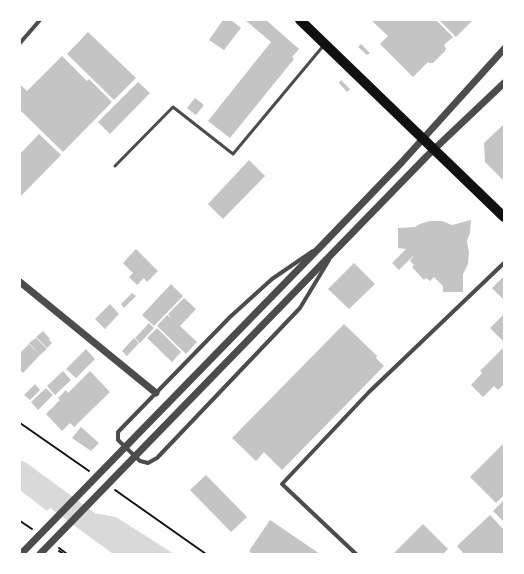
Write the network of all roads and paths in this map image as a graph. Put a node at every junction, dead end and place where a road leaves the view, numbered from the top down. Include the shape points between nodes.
1 (40, 20) edge
2 (300, 20) edge
3 (20, 43) edge
4 (325, 44) junction
5 (504, 49) edge
6 (504, 83) edge
7 (423, 139) junction
8 (434, 150) junction
9 (115, 166) dead end
10 (504, 217) edge
11 (324, 243) junction
12 (334, 253) junction
13 (504, 263) edge
14 (20, 282) edge
15 (156, 393) junction
16 (21, 554) edge
17 (40, 554) edge
18 (356, 554) edge

1 - 3 street
2 - 4 highway
4 - 7 highway
4 - 9 lane via 233,154 173,107
5 - 7 street
6 - 8 street
7 - 8 highway
7 - 11 street
8 - 10 highway
8 - 12 street
11 - 15 street via 272,279 230,317
11 - 16 street
12 - 15 street via 300,308 157,458 148,462 140,461 118,440 118,432
12 - 17 street
13 - 18 street via 369,392 282,484
14 - 15 street

